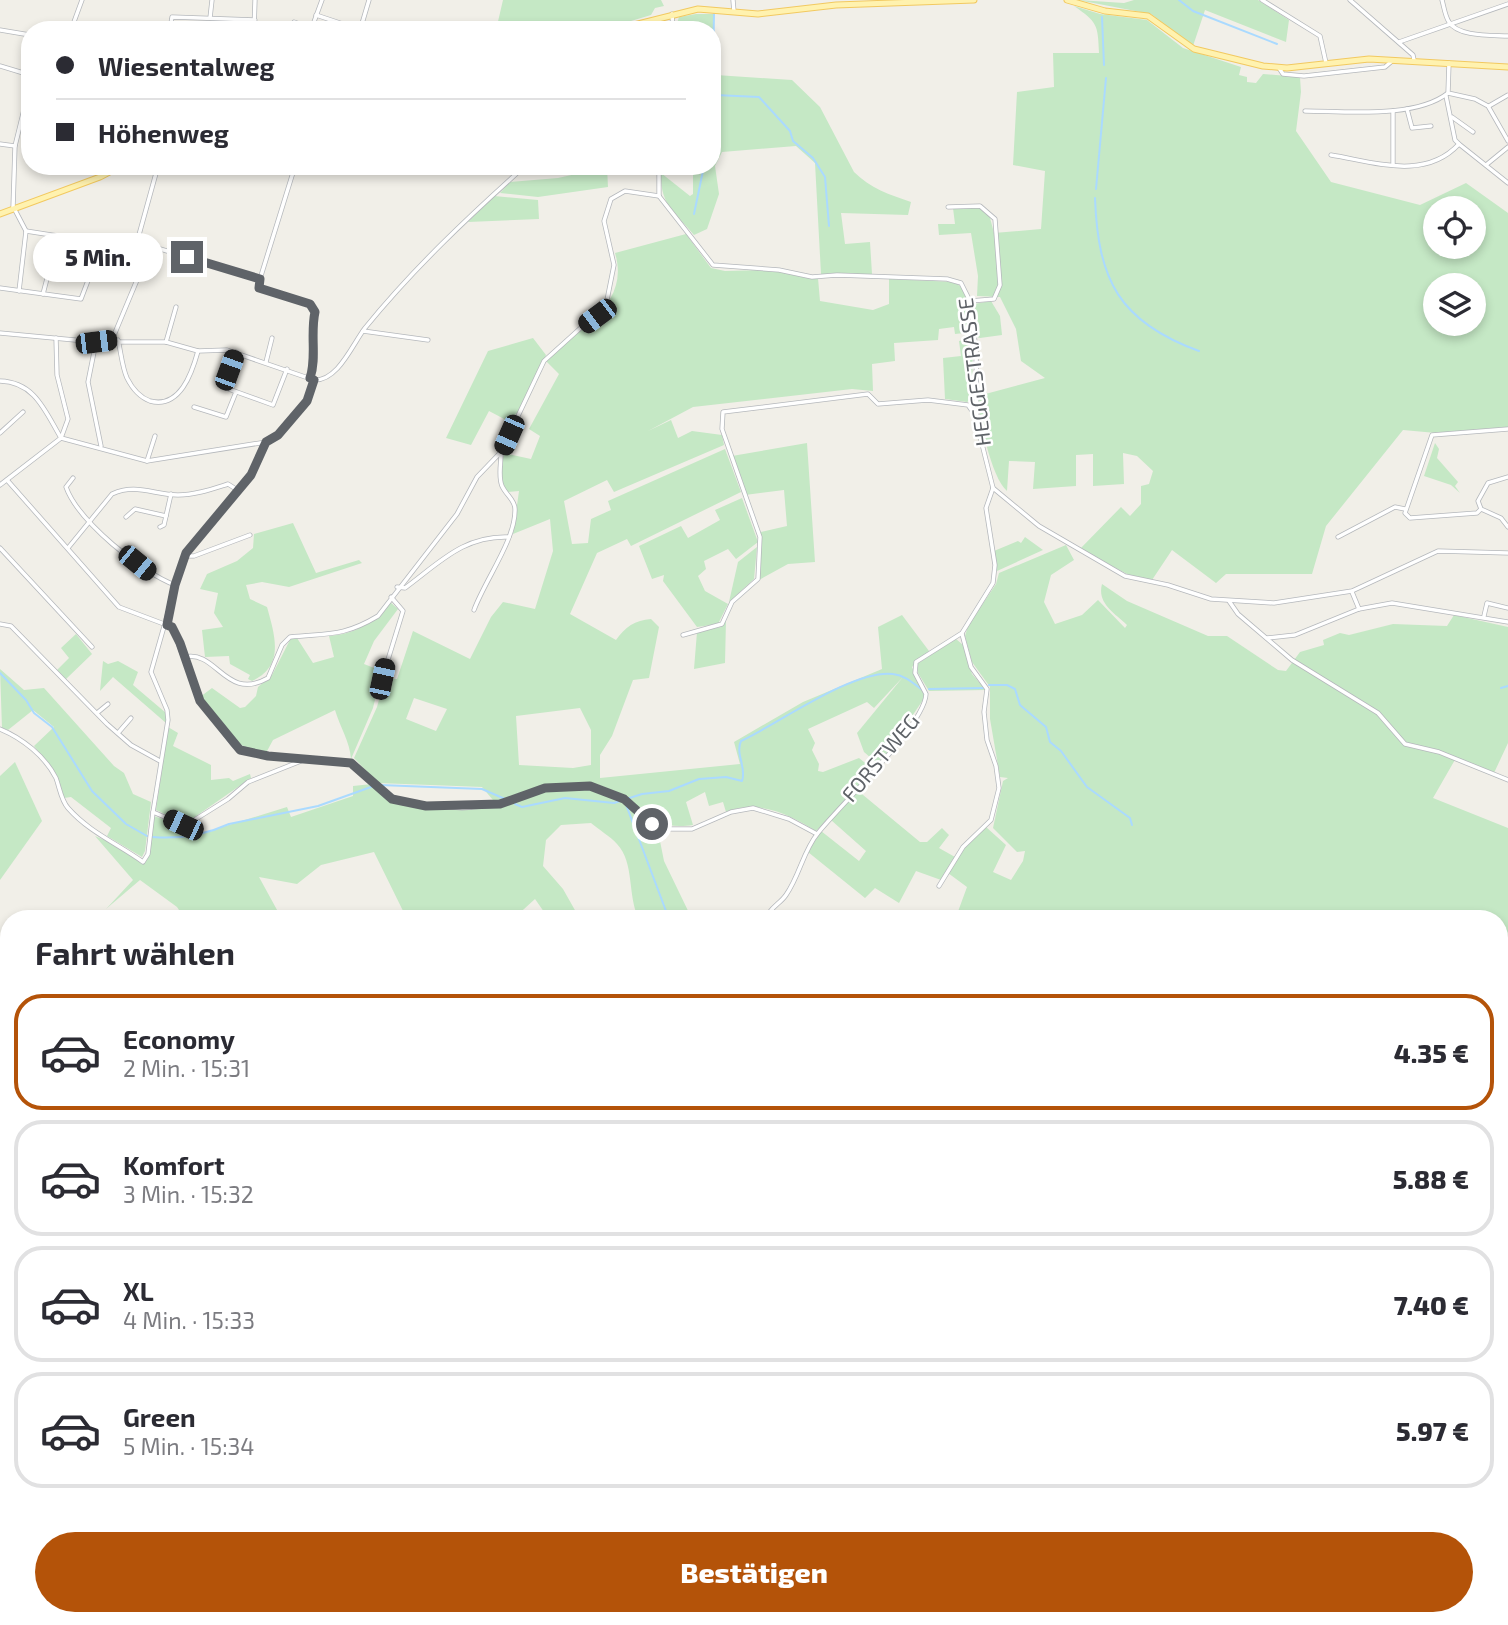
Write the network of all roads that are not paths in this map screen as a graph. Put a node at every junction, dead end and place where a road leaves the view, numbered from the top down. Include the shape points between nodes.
1 (82, 0) edge
2 (212, 0) edge
3 (255, 0) edge
4 (322, 0) edge
5 (369, 0) edge
6 (733, 0) edge
7 (974, 0) edge
8 (1067, 0) edge
9 (1262, 0) edge
10 (1350, 0) edge
11 (1442, 0) edge
12 (1508, 4) edge
13 (734, 12) junction
14 (672, 13) junction
15 (317, 15) junction
16 (210, 18) junction
17 (255, 20) joint
18 (74, 21) edge
19 (171, 21) edge
20 (315, 21) edge
21 (338, 21) edge
22 (362, 21) edge
23 (645, 21) edge
24 (672, 21) edge
25 (1449, 23) junction
26 (0, 30) edge
27 (21, 34) edge
28 (1508, 36) edge
29 (1399, 42) junction
30 (1394, 59) junction
31 (1414, 60) junction
32 (1326, 63) junction
33 (1449, 63) junction
34 (0, 66) edge
35 (1508, 67) edge
36 (1279, 68) junction
37 (21, 72) edge
38 (1447, 95) junction
39 (1508, 95) edge
40 (1488, 106) junction
41 (1407, 108) junction
42 (1305, 111) dead end
43 (1393, 111) junction
44 (21, 116) edge
45 (1450, 116) junction
46 (1431, 126) dead end
47 (1473, 132) dead end
48 (1508, 141) edge
49 (0, 144) edge
50 (1459, 144) junction
51 (15, 146) junction
52 (1508, 147) edge
53 (1331, 155) dead end
54 (1393, 165) junction
55 (1486, 165) junction
56 (99, 175) edge
57 (155, 175) edge
58 (292, 175) edge
59 (515, 175) edge
60 (659, 175) edge
61 (1508, 183) edge
62 (659, 196) junction
63 (948, 207) dead end
64 (14, 210) junction
65 (0, 214) edge
66 (26, 231) junction
67 (58, 236) junction
68 (100, 249) junction
69 (131, 261) dead end
70 (142, 268) dead end
71 (260, 279) junction
72 (0, 288) edge
73 (19, 291) junction
74 (43, 294) junction
75 (970, 301) junction
76 (176, 307) dead end
77 (363, 331) junction
78 (0, 333) edge
79 (57, 337) junction
80 (272, 338) dead end
81 (112, 340) junction
82 (118, 340) junction
83 (428, 340) dead end
84 (96, 342) junction
85 (166, 342) junction
86 (198, 351) junction
87 (236, 352) junction
88 (266, 362) junction
89 (288, 369) junction
90 (312, 379) junction
91 (0, 381) edge
92 (236, 392) junction
93 (975, 399) junction
94 (968, 405) junction
95 (194, 407) dead end
96 (23, 412) dead end
97 (977, 416) junction
98 (1508, 429) edge
99 (0, 433) edge
100 (155, 436) dead end
101 (61, 438) junction
102 (266, 442) junction
103 (101, 447) junction
104 (501, 453) junction
105 (147, 461) junction
106 (1508, 477) edge
107 (73, 478) dead end
108 (7, 480) junction
109 (0, 485) edge
110 (993, 488) junction
111 (239, 491) junction
112 (172, 494) junction
113 (1405, 509) junction
114 (1481, 509) junction
115 (166, 516) junction
116 (126, 517) dead end
117 (92, 522) junction
118 (160, 527) dead end
119 (1508, 527) edge
120 (250, 535) dead end
121 (509, 537) junction
122 (1338, 537) dead end
123 (0, 548) edge
124 (68, 548) junction
125 (1508, 553) edge
126 (184, 556) junction
127 (175, 585) junction
128 (397, 587) junction
129 (1352, 591) junction
130 (391, 597) junction
131 (1229, 601) junction
132 (1508, 608) edge
133 (1359, 609) junction
134 (474, 610) dead end
135 (1484, 617) junction
136 (1508, 622) edge
137 (0, 624) edge
138 (167, 625) junction
139 (962, 633) junction
140 (683, 635) dead end
141 (1267, 638) junction
142 (92, 647) dead end
143 (185, 657) junction
144 (382, 679) dead end
145 (108, 704) dead end
146 (97, 713) junction
147 (131, 718) dead end
148 (0, 729) edge
149 (118, 733) junction
150 (308, 758) junction
151 (160, 761) junction
152 (1508, 780) edge
153 (153, 812) junction
154 (817, 834) junction
155 (939, 886) dead end
156 (771, 910) edge

1 - 18 street
2 - 16 street
3 - 17 street
4 - 15 street
5 - 22 street
6 - 13 street
7 - 13 main road
8 - 36 main road via 1148,16 1194,49
9 - 32 street via 1320,36
10 - 29 street
11 - 25 street
12 - 25 street
13 - 14 main road via 698,9
14 - 23 main road
14 - 24 street
15 - 20 street
15 - 21 street
16 - 17 street
16 - 19 street via 172,17
25 - 28 street via 1467,32
25 - 29 street
26 - 27 street
29 - 31 street
30 - 31 main road
30 - 32 main road
30 - 36 street via 1385,67 1304,76 1283,74
31 - 33 main road
32 - 36 main road
33 - 35 main road
33 - 38 street
34 - 37 street
38 - 40 street
38 - 41 street
38 - 45 street
39 - 40 street
40 - 48 street
41 - 43 street
41 - 46 street via 1409,126
42 - 43 street
43 - 54 street
44 - 51 street
45 - 47 street
45 - 50 street
49 - 51 street
50 - 54 street via 1422,166
50 - 55 street
51 - 64 street
52 - 55 street
53 - 54 street
55 - 61 street
56 - 64 main road
57 - 71 street via 136,242
58 - 71 street
59 - 77 street via 412,272
60 - 62 street
62 - 75 street, HEGGESTRASSE via 703,257 718,267 812,277 952,279 965,288
62 - 104 street via 625,191 611,199 604,221 614,265 610,298 597,316 544,360
63 - 75 street via 980,206 995,219 1000,285 993,299
64 - 65 main road
64 - 66 street
66 - 67 street
66 - 73 street
67 - 68 street
67 - 74 street
68 - 69 street
68 - 74 street via 84,298
70 - 81 street
71 - 90 street via 259,288 310,304 315,312 310,333
72 - 73 street
73 - 74 street
75 - 93 street, HEGGESTRASSE
76 - 85 street
77 - 83 street
77 - 90 street via 335,370 322,379
78 - 79 street
79 - 84 street
79 - 101 street via 57,375 68,419
80 - 88 street
81 - 82 street
81 - 84 street
82 - 85 street
82 - 86 street via 126,376 135,392 159,402 181,391
84 - 103 street via 88,382
85 - 86 street
86 - 87 street
87 - 88 street
87 - 92 street via 223,387
88 - 89 street
89 - 90 street
89 - 92 street via 274,405
90 - 102 street via 307,401 278,435
91 - 101 street via 33,392
92 - 95 street via 226,417
93 - 94 street
93 - 97 street, HEGGESTRASSE
94 - 97 street
94 - 140 street via 928,400 878,404 868,394 723,412 727,446 760,537 759,573 755,584 732,602 720,625
96 - 99 street
97 - 110 street, HEGGESTRASSE
98 - 113 street via 1432,435
100 - 105 street
101 - 103 street
101 - 108 street
102 - 105 street
102 - 111 street
103 - 105 street
104 - 121 street via 500,480 516,512
104 - 128 street via 477,477 457,514
106 - 114 street via 1483,488 1478,501
107 - 117 street via 67,491
108 - 109 street
108 - 124 street
110 - 131 street via 1039,526 1125,576
110 - 139 street, FORSTWEG via 986,508 996,573
111 - 112 street via 228,484 191,495
111 - 126 street
112 - 115 street
112 - 117 street via 145,488 119,491
113 - 114 street via 1410,518
113 - 122 street via 1395,507
114 - 119 street via 1501,518
115 - 116 street via 135,509
115 - 118 street
117 - 124 street
117 - 127 street via 150,573
120 - 126 street
121 - 128 street via 468,542 405,588
121 - 134 street
123 - 142 street
124 - 138 street via 122,610
125 - 129 street via 1438,551
126 - 127 street
127 - 138 street
128 - 130 street
129 - 131 street via 1260,603
129 - 133 street
130 - 143 street via 378,615 360,626 320,637 290,637 282,645 273,671 261,682 227,680 202,658
130 - 144 street via 403,611
131 - 141 street
132 - 135 street via 1487,603
133 - 135 street via 1392,603
133 - 141 street via 1295,635
135 - 136 street
137 - 146 street via 11,626
138 - 143 street
138 - 151 street via 151,672 167,710
139 - 154 street, FORSTWEG via 916,662 915,673 926,694 922,709 877,769
139 - 155 street via 971,667 987,689 987,740 1000,780 990,820 963,847
141 - 152 street via 1299,665 1367,705 1412,748 1439,752
143 - 150 street via 200,701 234,746 260,755
145 - 146 street
146 - 149 street
147 - 149 street
148 - 153 street via 20,738 39,756 55,777 67,807 89,828 143,862
149 - 151 street
150 - 153 street via 248,782 188,824
150 - 154 street via 351,763 392,799 426,806 500,804 545,788 575,786 599,788 625,800 652,824 669,831 692,829 753,808
151 - 153 street
154 - 156 street, FORSTWEG via 787,894

